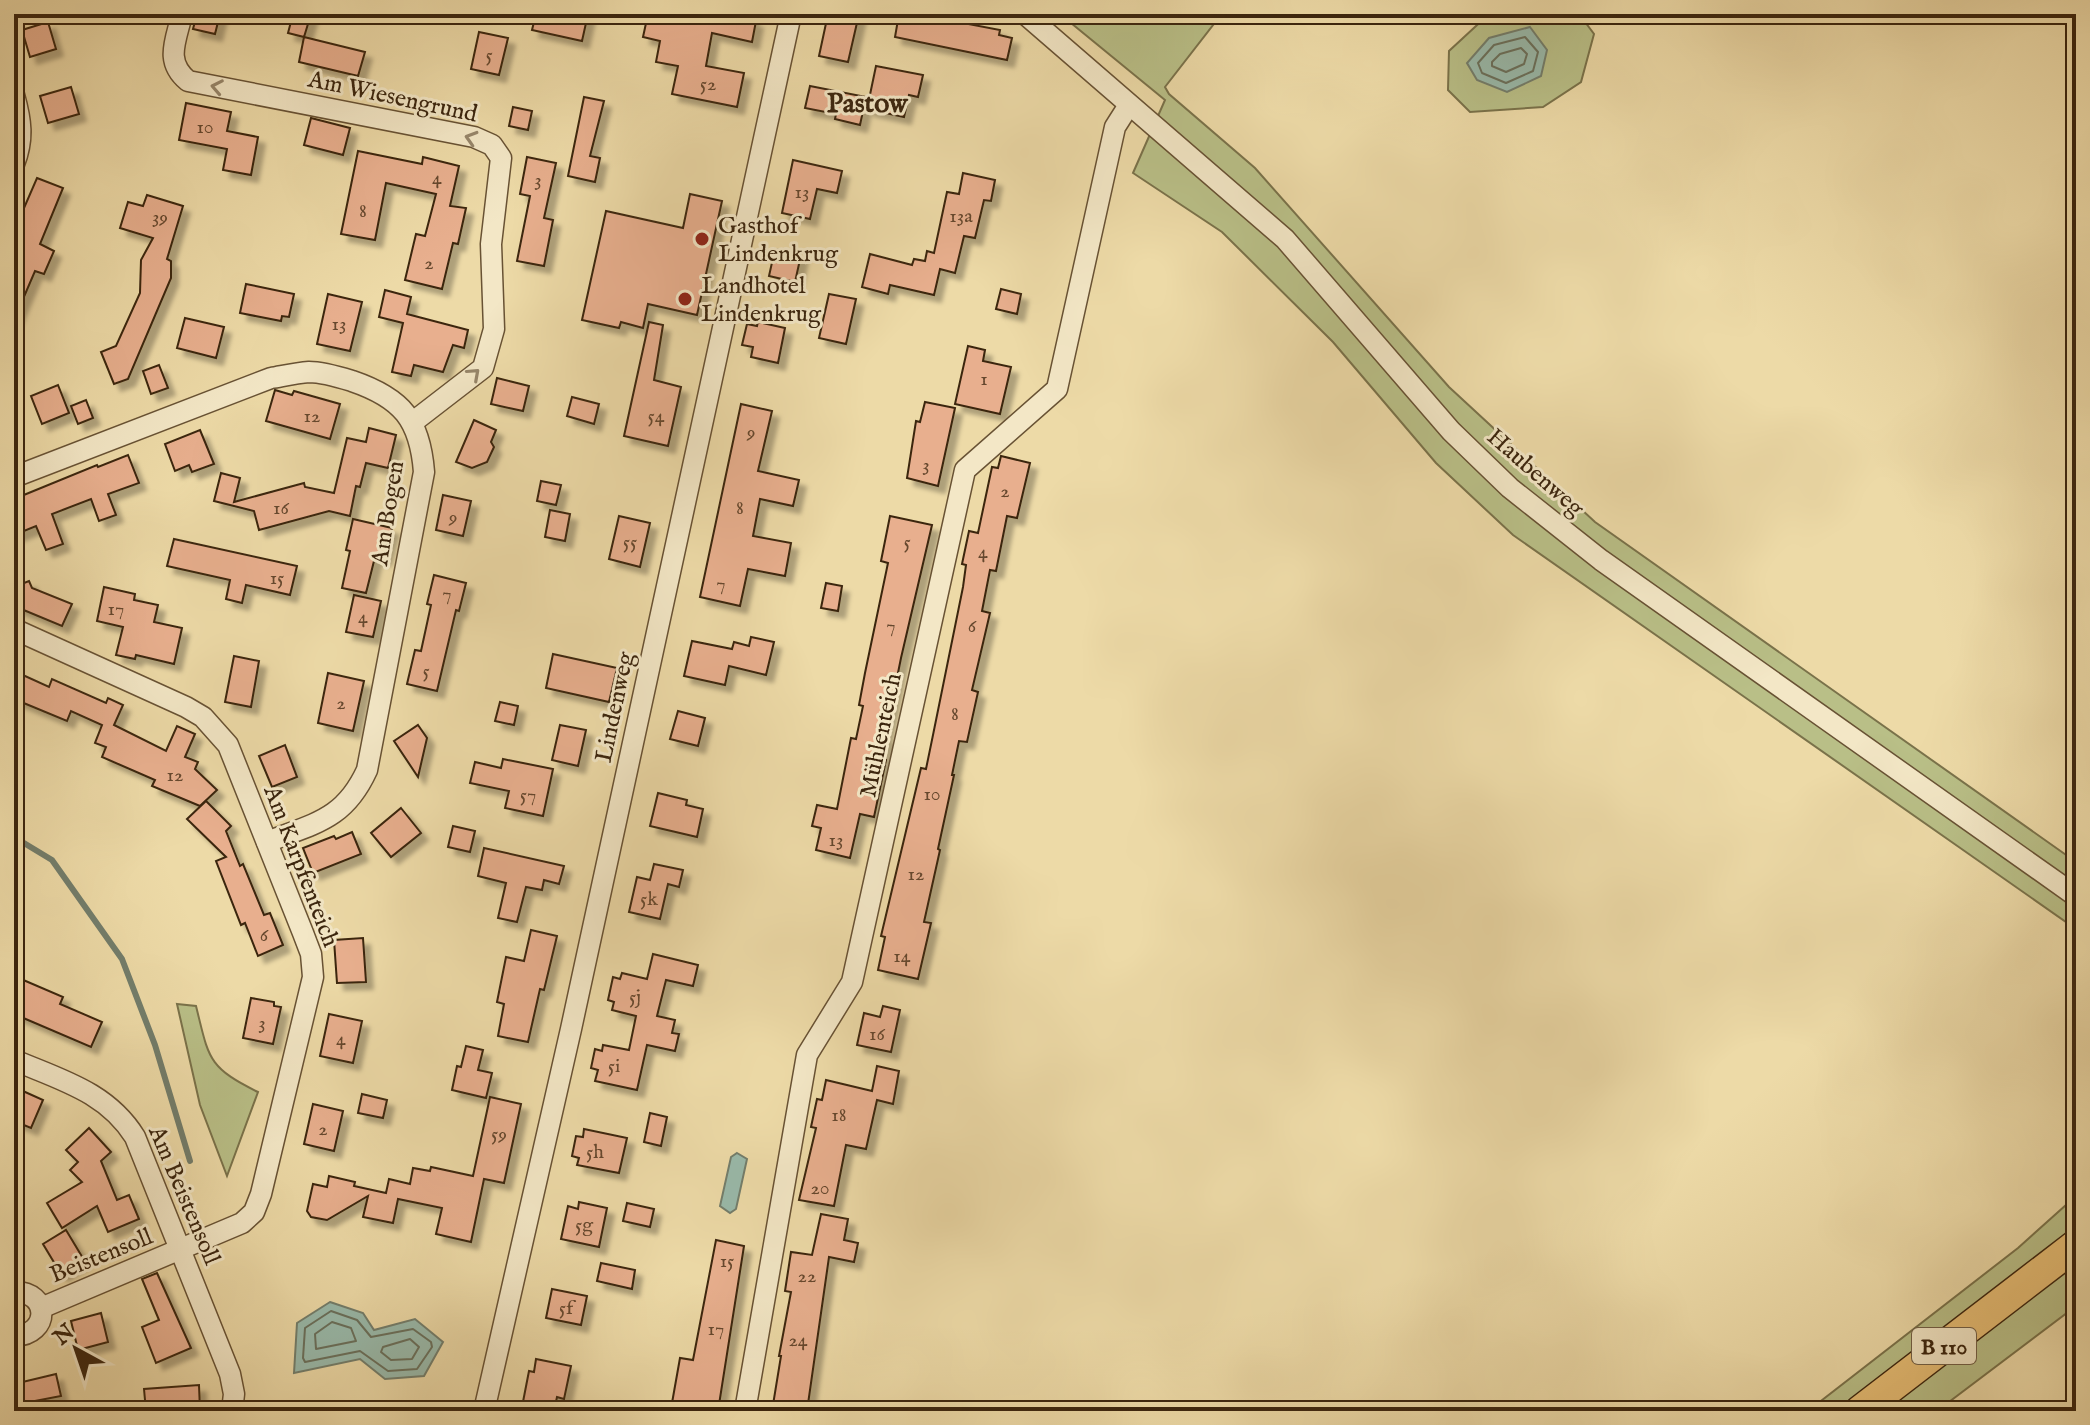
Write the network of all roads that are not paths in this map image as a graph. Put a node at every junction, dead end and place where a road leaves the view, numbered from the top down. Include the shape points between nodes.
1 (182, 14) edge
2 (791, 14) edge
3 (1025, 14) edge
4 (14, 95) edge
5 (1129, 105) junction
6 (14, 164) edge
7 (413, 422) junction
8 (14, 477) edge
9 (14, 629) edge
10 (267, 842) junction
11 (2076, 896) edge
12 (14, 1060) edge
13 (2076, 1245) edge
14 (181, 1250) junction
15 (14, 1292) edge
16 (41, 1308) junction
17 (14, 1336) edge
18 (232, 1411) edge
19 (484, 1411) edge
20 (745, 1411) edge
21 (1860, 1411) edge

7 -> 1 street, Am Wiesengrund via 483,368 494,329 491,244 501,158 492,145 474,137 188,81 175,71 173,57
2 - 19 street, Lindenweg
3 - 5 street, Haubenweg
4 - 6 street via 22,120
5 - 11 street, Haubenweg via 1285,239 1451,431 1510,488 1601,560
5 - 20 street, Mühlenteich via 1115,127 1057,389 965,470 852,982 807,1055
7 - 8 street via 396,402 372,388 310,372 271,378
7 - 10 street, Am Bogen via 424,472 367,770 342,809
9 - 10 street, Am Karpfenteich via 203,717 228,745
10 - 14 street, Am Karpfenteich via 311,954 313,977 254,1212 242,1223
12 - 14 street, Am Beistensoll via 100,1098 120,1115 135,1137
13 - 21 main road, B 110
14 - 16 street, Beistensoll
14 - 18 street, Am Beistensoll via 230,1374
15 - 16 street via 34,1297
16 - 17 street via 36,1330

